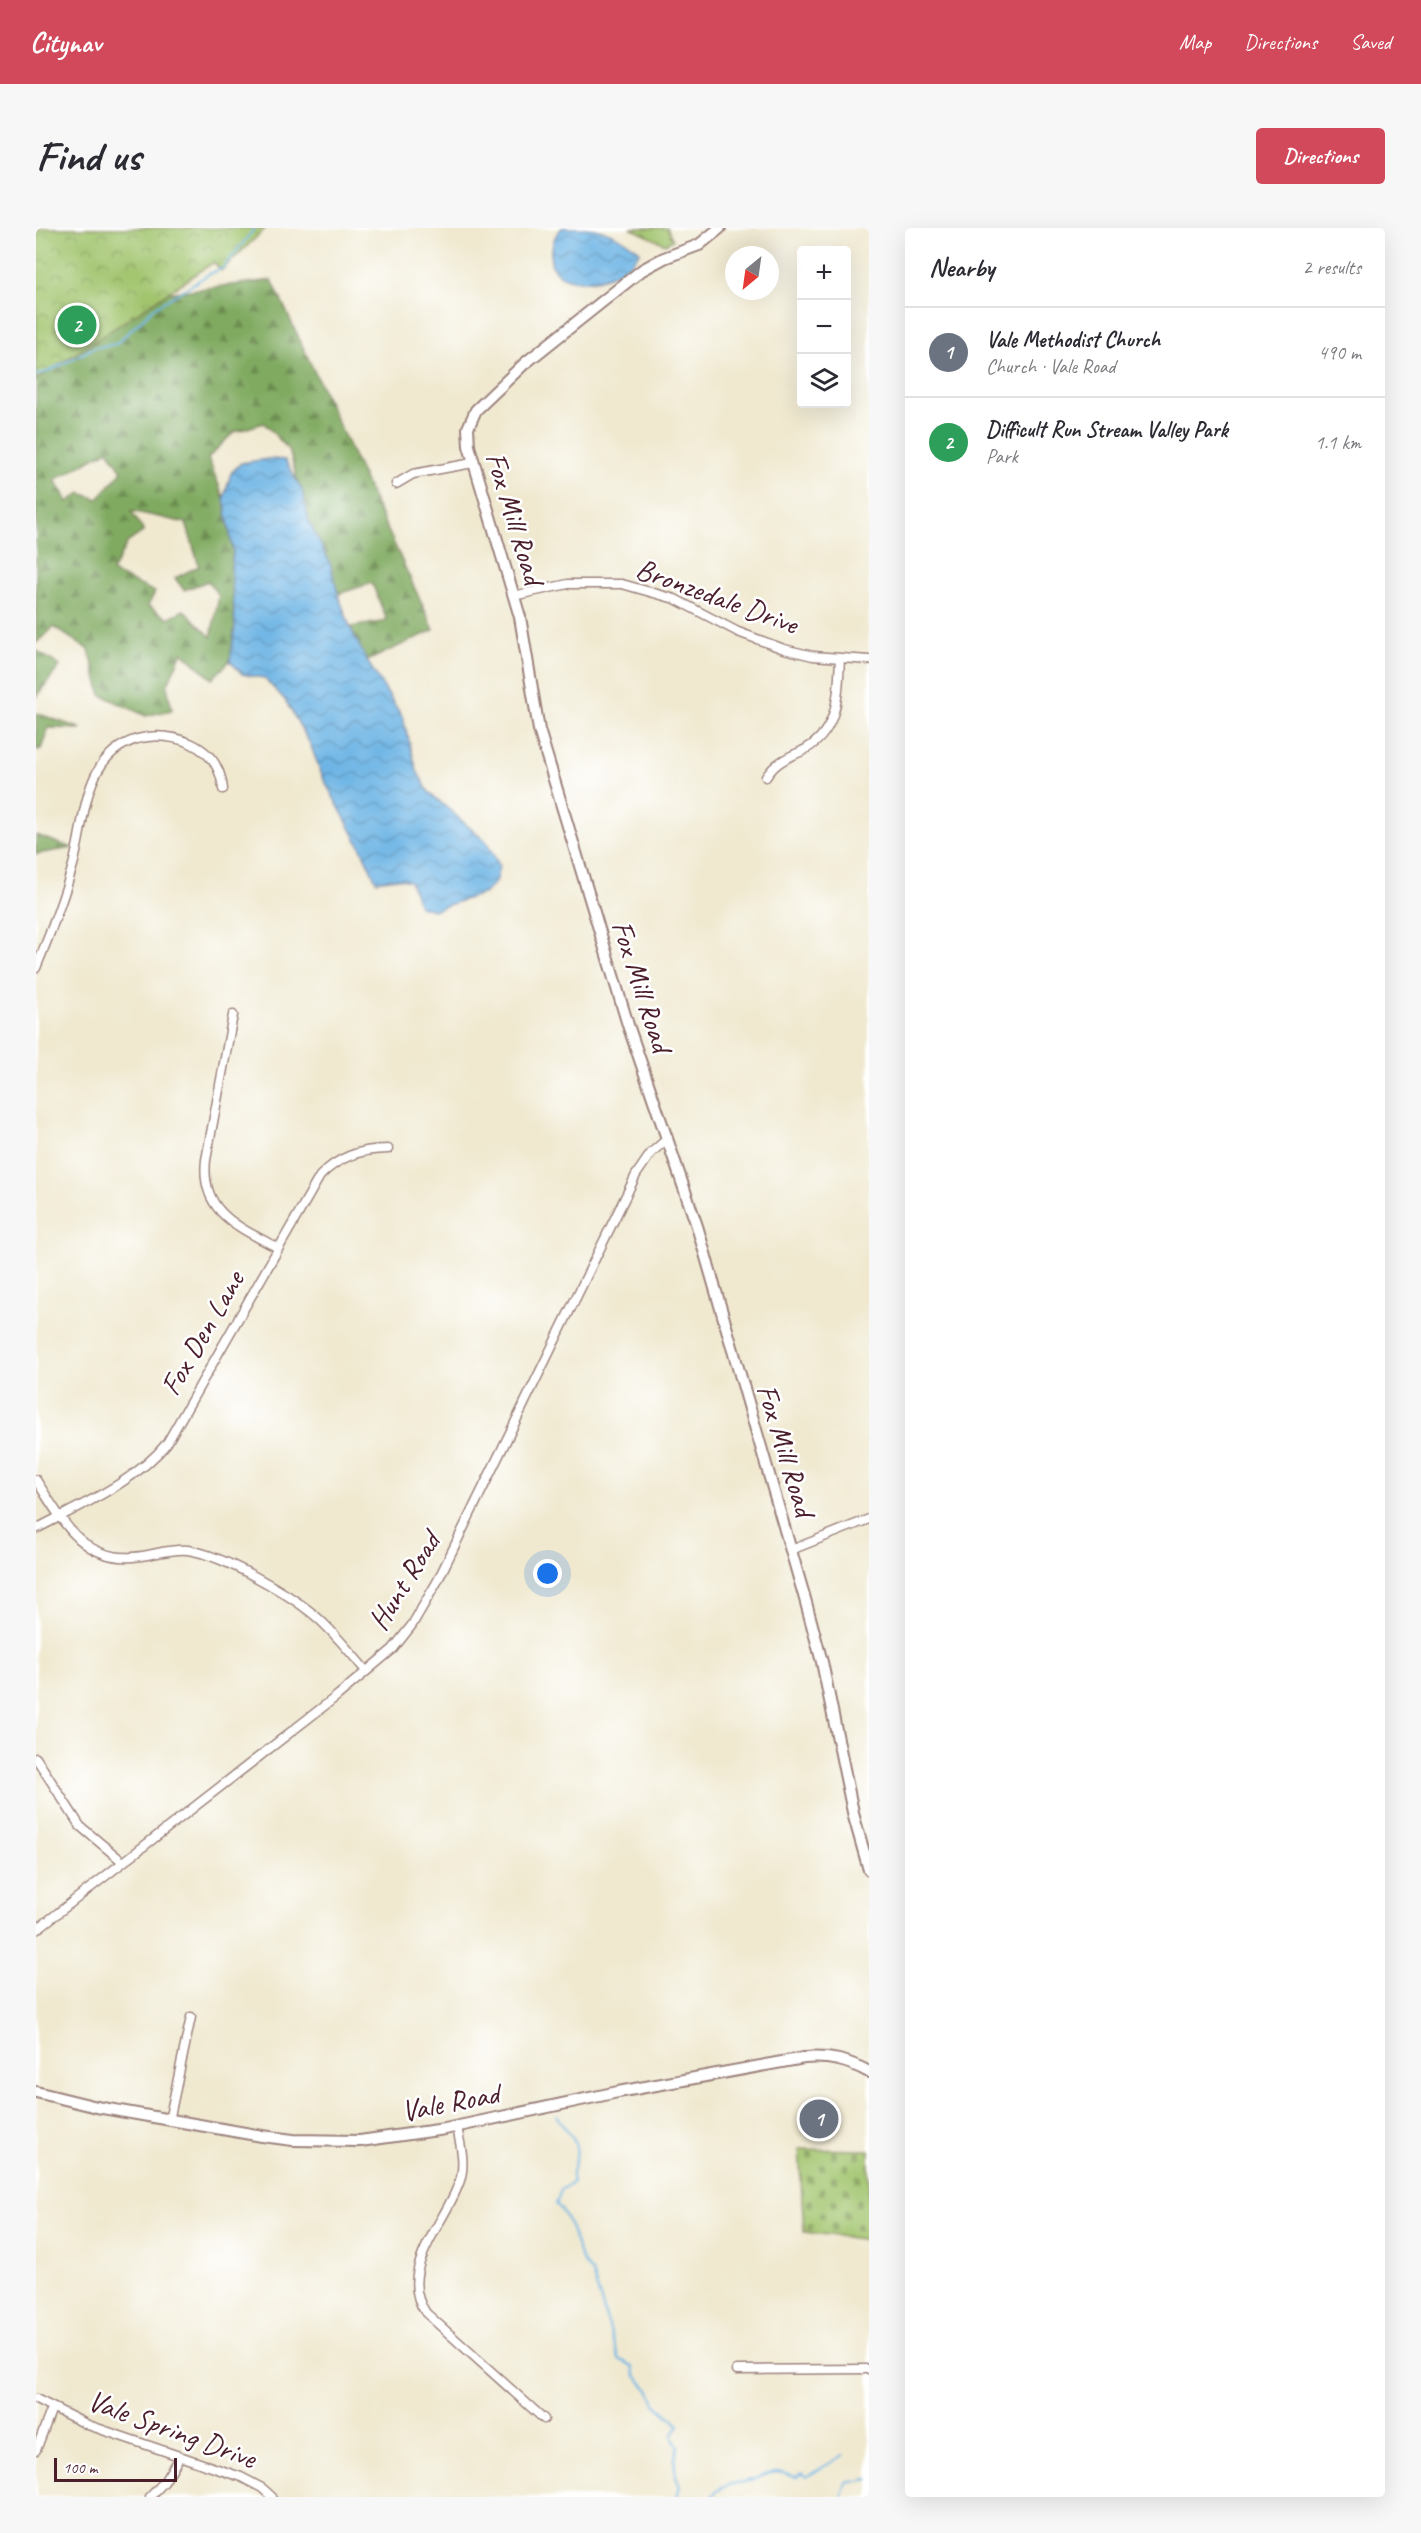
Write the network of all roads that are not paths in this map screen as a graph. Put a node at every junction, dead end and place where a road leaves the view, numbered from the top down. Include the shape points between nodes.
1 (720, 228) edge
2 (472, 463) junction
3 (396, 484) dead end
4 (513, 596) junction
5 (840, 658) junction
6 (869, 660) edge
7 (766, 777) dead end
8 (223, 789) dead end
9 (36, 968) edge
10 (233, 1015) dead end
11 (668, 1138) junction
12 (388, 1149) dead end
13 (278, 1248) junction
14 (36, 1480) edge
15 (60, 1516) junction
16 (869, 1519) edge
17 (36, 1529) edge
18 (791, 1550) junction
19 (366, 1671) junction
20 (36, 1758) edge
21 (123, 1862) junction
22 (869, 1870) edge
23 (36, 1930) edge
24 (191, 2017) dead end
25 (869, 2072) edge
26 (36, 2092) edge
27 (169, 2121) junction
28 (457, 2127) junction
29 (869, 2369) edge
30 (737, 2370) dead end
31 (36, 2399) edge
32 (52, 2409) junction
33 (544, 2419) dead end
34 (36, 2450) edge
35 (180, 2456) junction
36 (150, 2497) edge
37 (272, 2497) edge

1 - 2 main road, Fox Mill Road via 699,245 642,270 493,392 470,423 468,447
2 - 3 street via 413,474
2 - 4 main road, Fox Mill Road
4 - 5 street, Bronzedale Drive via 568,584 622,584 675,599 738,632 784,649
4 - 11 main road, Fox Mill Road via 539,730 628,1025
5 - 6 street, Bronzedale Drive
5 - 7 street via 837,706 831,723 817,741 783,759
8 - 9 street via 211,758 181,739 143,737 129,742 102,762 91,782 66,890
10 - 13 street via 206,1160 206,1184 211,1199 226,1217
11 - 18 main road, Fox Mill Road
11 - 19 street, Hunt Road via 651,1153 636,1175 423,1608 400,1641
12 - 13 street, Fox Den Lane via 352,1154 326,1170
13 - 15 street, Fox Den Lane via 158,1455 135,1474
14 - 15 street
15 - 17 street, Fox Den Lane
15 - 19 street via 85,1545 111,1557 187,1550 229,1565 316,1616
16 - 18 street
18 - 22 main road, Fox Mill Road via 822,1662
19 - 21 street, Hunt Road
20 - 21 street via 80,1826
21 - 23 street, Hunt Road
24 - 27 street
25 - 28 main road, Vale Road via 832,2057 804,2058 618,2091
26 - 27 main road, Vale Road
27 - 28 main road, Vale Road via 262,2136 336,2141 398,2137
28 - 33 street via 462,2156 460,2180 419,2264 417,2297 426,2313
29 - 30 street
31 - 32 street, Vale Spring Drive
32 - 34 street, Vale Spring Drive
32 - 35 street, Vale Spring Drive via 88,2426
35 - 36 street
35 - 37 street, Vale Spring Drive via 241,2477

